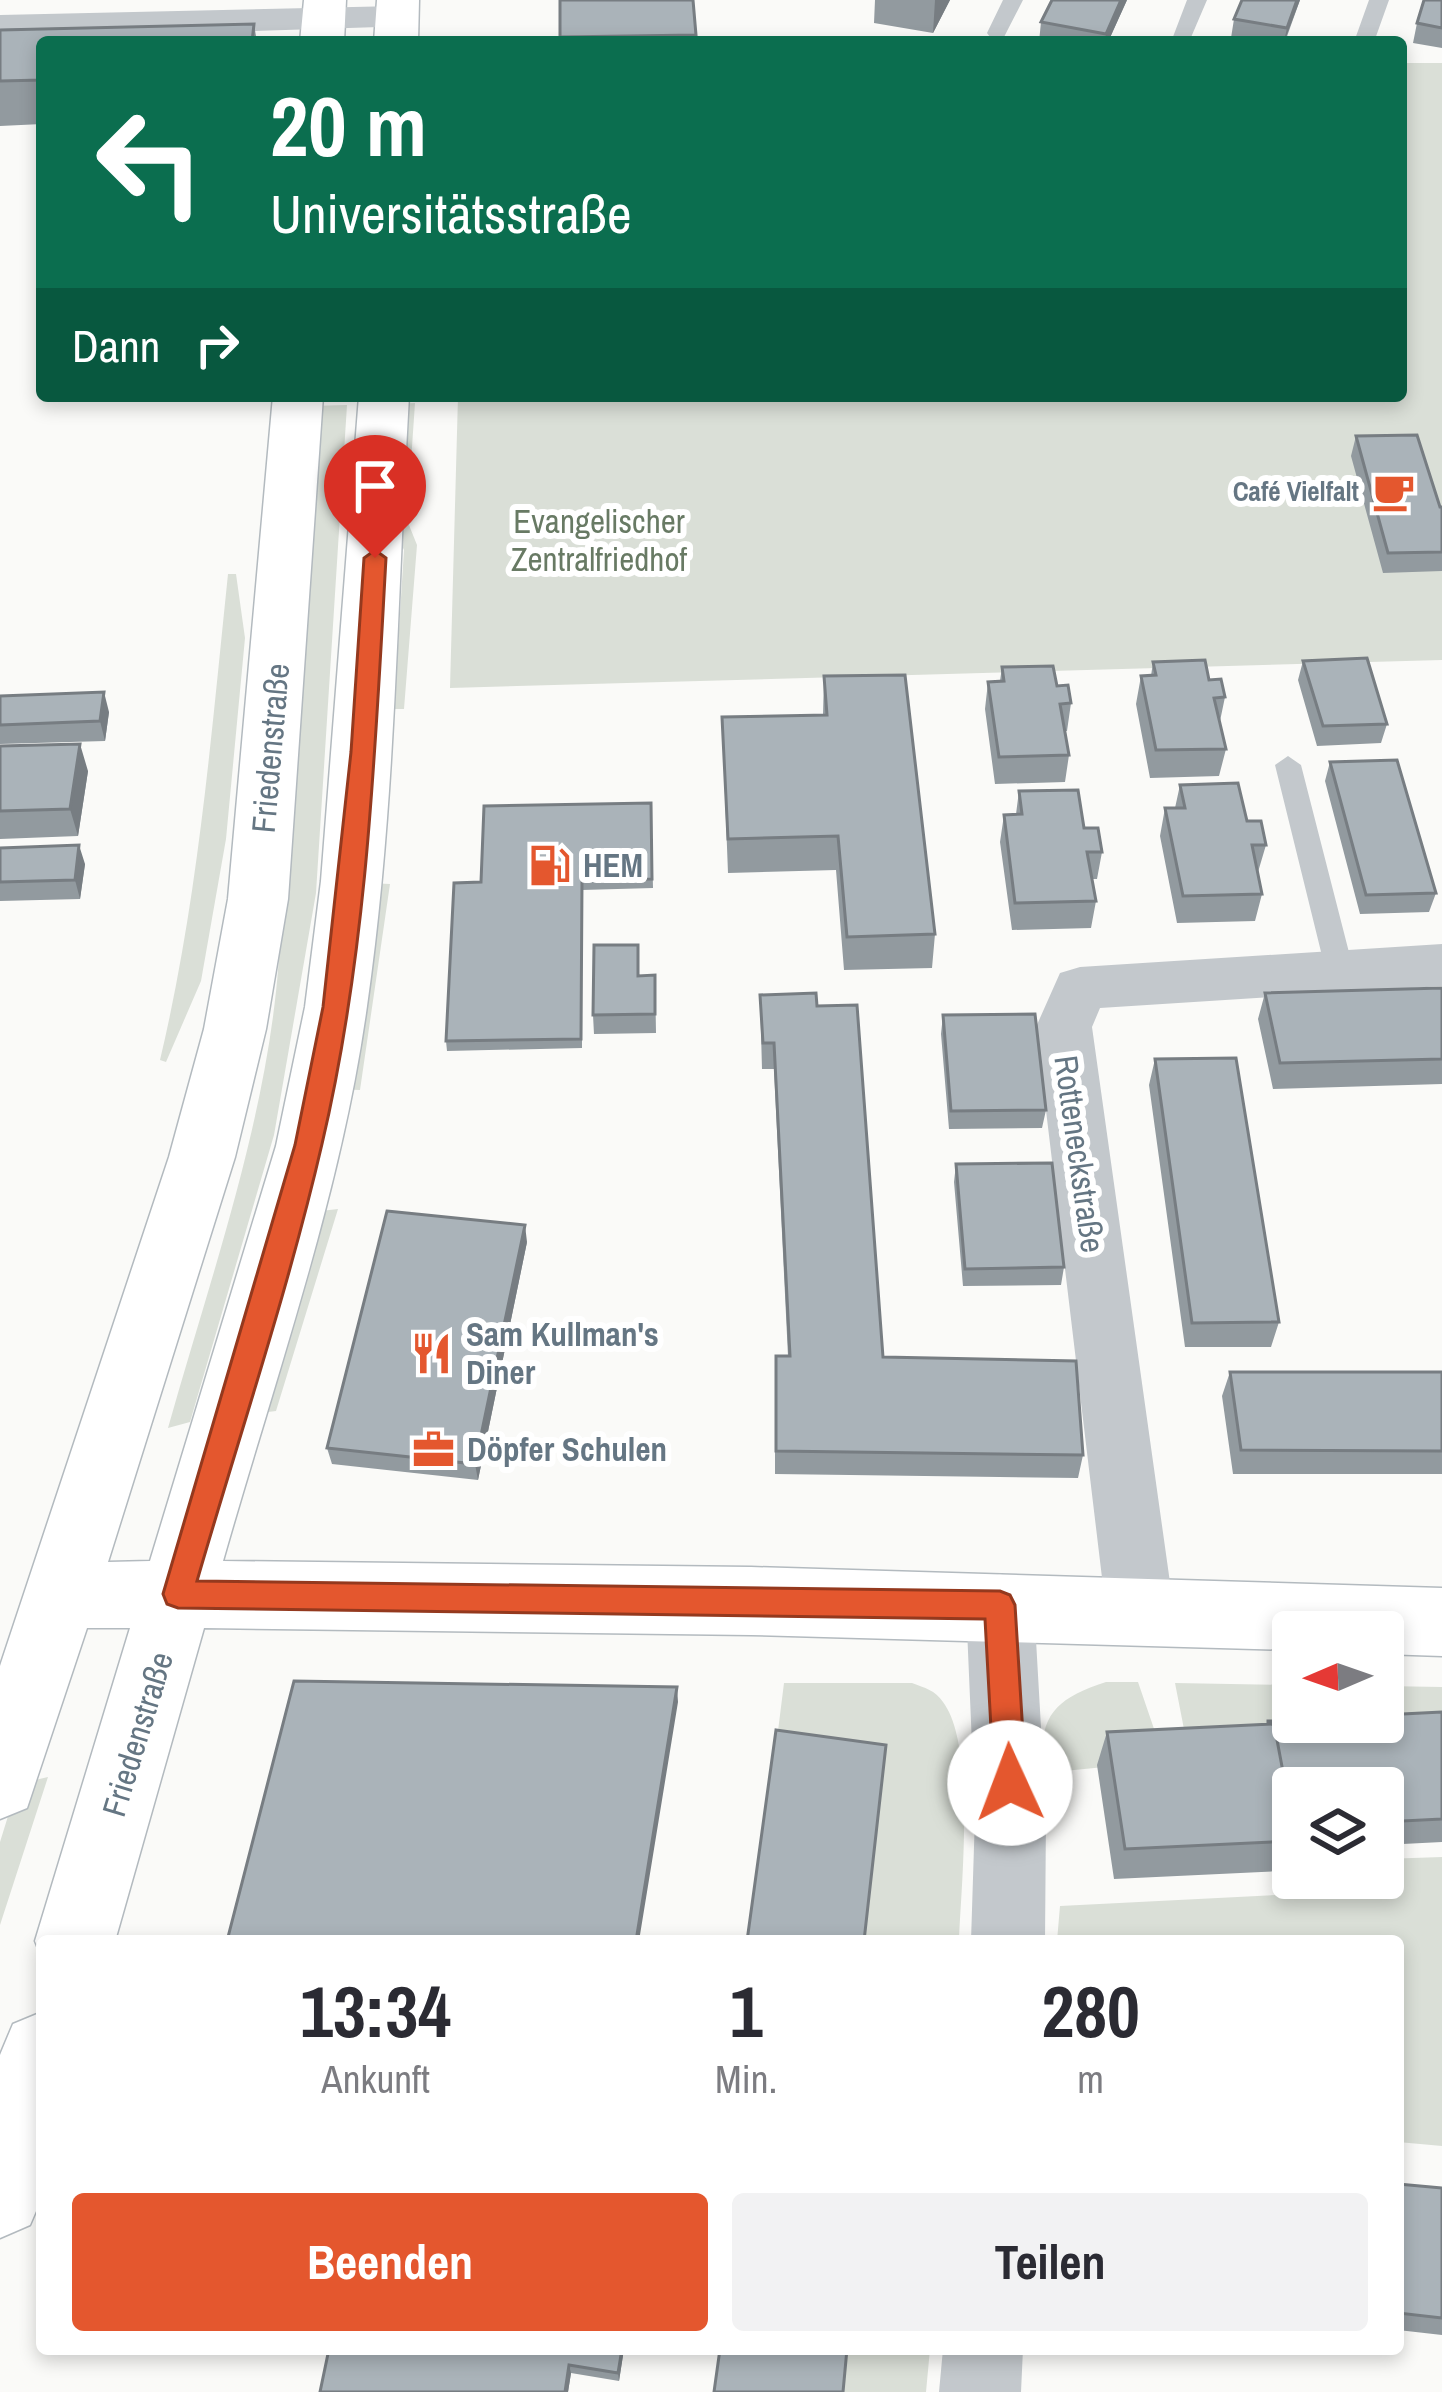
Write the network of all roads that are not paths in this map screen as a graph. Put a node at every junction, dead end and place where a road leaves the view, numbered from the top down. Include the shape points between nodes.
1 (1013, 0) edge
2 (1197, 0) edge
3 (1379, 0) edge
4 (397, 20) edge
5 (323, 21) edge
6 (0, 27) edge
7 (997, 33) dead end
8 (1182, 36) edge
9 (1366, 36) edge
10 (298, 402) edge
11 (384, 402) edge
12 (1288, 765) dead end
13 (1442, 964) edge
14 (1339, 968) junction
15 (178, 1594) junction
16 (60, 1595) junction
17 (1000, 1605) junction
18 (1140, 1610) junction
19 (1442, 1622) edge
20 (0, 1783) edge
21 (77, 1935) edge
22 (1008, 1935) edge
23 (36, 2074) edge
24 (0, 2195) edge
25 (983, 2355) edge
26 (980, 2392) edge

1 - 7 lane
2 - 8 lane
3 - 9 lane
4 - 5 street
5 - 6 street
10 - 16 main road, Friedenstraße via 258,898 235,1030 202,1157
11 - 15 main road, Friedenstraße via 363,752 336,1007 309,1145
12 - 14 lane
13 - 14 street, Rotteneckstraße
14 - 18 street, Rotteneckstraße via 1081,988 1064,1027
15 - 16 main road
15 - 17 main road
15 - 21 main road, Friedenstraße
16 - 20 main road, Friedenstraße
17 - 18 main road
17 - 22 street
18 - 19 main road
23 - 24 main road
25 - 26 street

